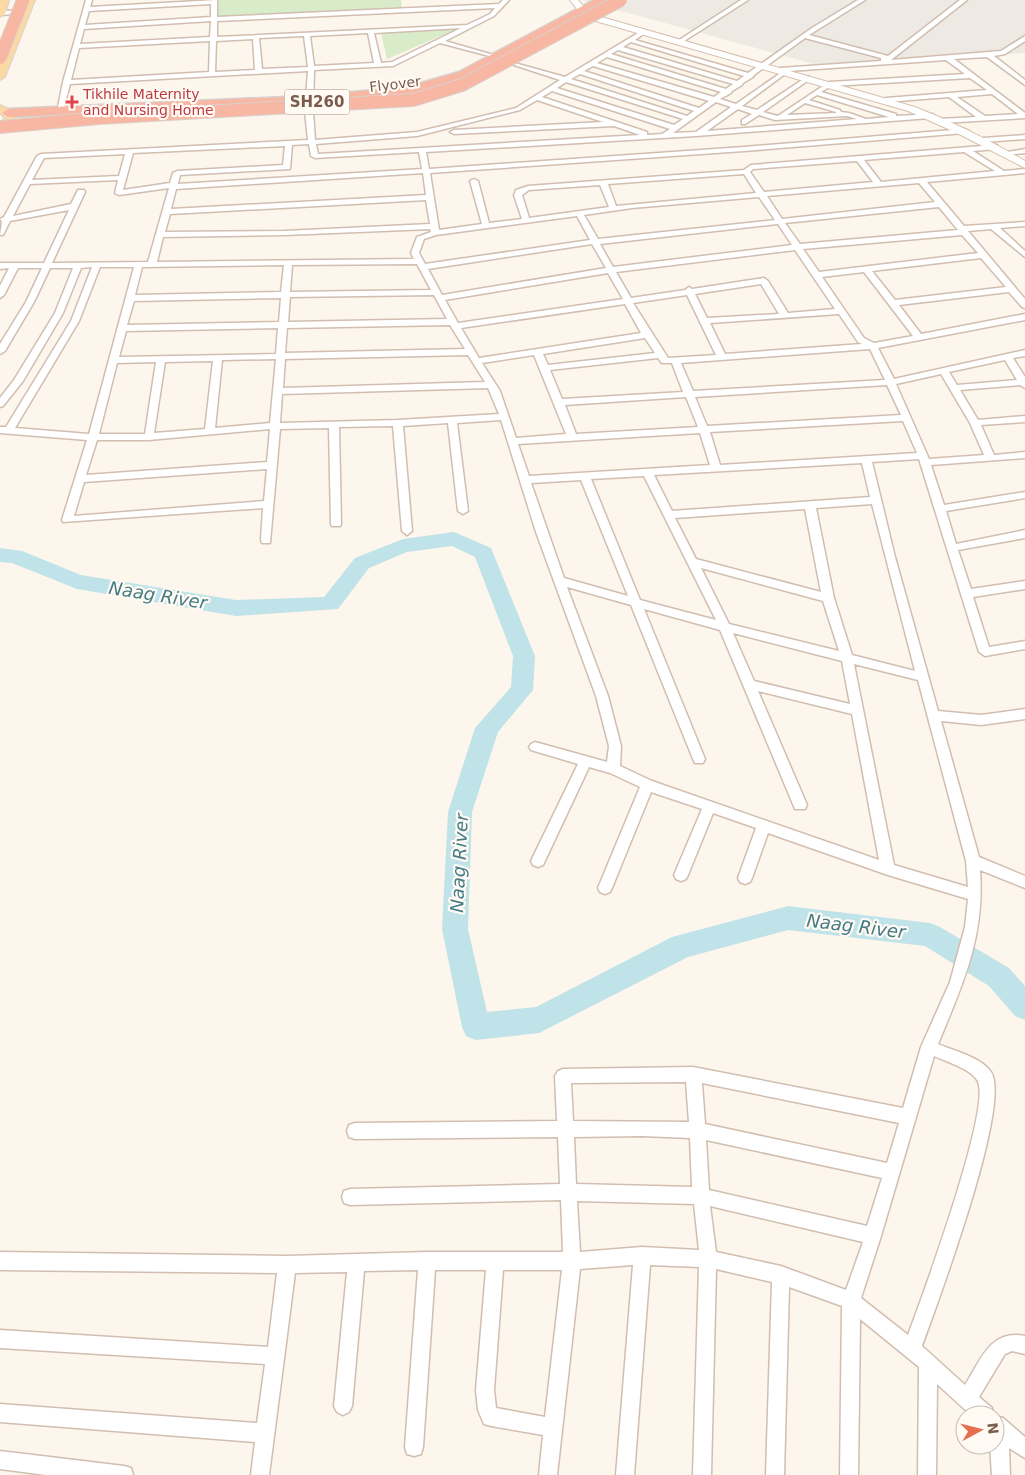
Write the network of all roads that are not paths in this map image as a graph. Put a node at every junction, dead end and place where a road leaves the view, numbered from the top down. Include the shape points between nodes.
1 (4, 0) edge
2 (15, 0) edge
3 (23, 0) edge
4 (30, 0) edge
5 (89, 0) edge
6 (405, 0) edge
7 (566, 0) edge
8 (574, 0) edge
9 (602, 0) edge
10 (610, 0) edge
11 (621, 0) edge
12 (629, 0) edge
13 (745, 0) edge
14 (862, 0) edge
15 (964, 0) edge
16 (214, 1) edge
17 (504, 3) edge
18 (87, 9) junction
19 (407, 10) junction
20 (26, 12) junction
21 (0, 13) edge
22 (586, 16) junction
23 (214, 19) junction
24 (469, 26) junction
25 (82, 27) junction
26 (406, 29) junction
27 (371, 31) junction
28 (643, 32) junction
29 (17, 34) junction
30 (307, 34) junction
31 (0, 36) edge
32 (256, 36) junction
33 (804, 36) junction
34 (214, 38) junction
35 (1025, 38) edge
36 (630, 40) junction
37 (439, 41) junction
38 (679, 42) junction
39 (77, 46) junction
40 (1019, 47) edge
41 (618, 48) junction
42 (988, 55) junction
43 (607, 56) junction
44 (495, 57) junction
45 (0, 58) edge
46 (948, 58) junction
47 (884, 62) junction
48 (513, 63) junction
49 (594, 64) junction
50 (378, 65) junction
51 (764, 66) junction
52 (311, 68) junction
53 (783, 71) junction
54 (259, 72) junction
55 (581, 72) junction
56 (212, 75) junction
57 (751, 76) junction
58 (971, 76) junction
59 (0, 77) edge
60 (808, 78) junction
61 (567, 80) junction
62 (66, 82) junction
63 (1025, 83) edge
64 (740, 84) junction
65 (829, 84) junction
66 (554, 89) junction
67 (728, 92) junction
68 (993, 92) junction
69 (816, 93) junction
70 (952, 96) junction
71 (538, 98) junction
72 (716, 100) junction
73 (886, 100) junction
74 (805, 101) junction
75 (310, 105) junction
76 (738, 106) junction
77 (59, 111) junction
78 (701, 111) junction
79 (758, 113) junction
80 (847, 114) junction
81 (930, 116) junction
82 (1025, 116) edge
83 (775, 118) junction
84 (901, 118) junction
85 (689, 119) junction
86 (984, 119) junction
87 (1, 120) edge
88 (868, 121) junction
89 (942, 121) junction
90 (745, 122) junction
91 (614, 124) junction
92 (675, 128) junction
93 (734, 130) junction
94 (965, 131) junction
95 (420, 134) junction
96 (696, 134) junction
97 (663, 136) junction
98 (651, 137) junction
99 (783, 137) junction
100 (1025, 137) edge
101 (980, 140) junction
102 (312, 142) junction
103 (289, 143) junction
104 (994, 146) junction
105 (606, 149) junction
106 (965, 149) junction
107 (422, 150) junction
108 (130, 151) junction
109 (1025, 151) edge
110 (1005, 153) junction
111 (859, 158) junction
112 (1025, 165) edge
113 (426, 171) junction
114 (1025, 171) edge
115 (746, 172) junction
116 (1003, 172) junction
117 (122, 178) junction
118 (920, 179) junction
119 (474, 181) dead end
120 (28, 182) junction
121 (603, 182) junction
122 (878, 183) junction
123 (174, 186) junction
124 (81, 192) dead end
125 (759, 194) junction
126 (430, 197) junction
127 (941, 204) junction
128 (75, 206) junction
129 (613, 208) junction
130 (166, 212) junction
131 (579, 213) junction
132 (4, 219) edge
133 (526, 220) junction
134 (778, 220) junction
135 (1025, 224) edge
136 (486, 226) junction
137 (993, 226) junction
138 (435, 229) junction
139 (963, 230) junction
140 (0, 233) edge
141 (160, 235) junction
142 (594, 242) junction
143 (797, 247) junction
144 (984, 255) junction
145 (1025, 255) edge
146 (288, 263) junction
147 (97, 264) junction
148 (139, 264) junction
149 (152, 264) junction
150 (420, 264) junction
151 (15, 265) junction
152 (48, 265) junction
153 (78, 265) junction
154 (0, 266) edge
155 (866, 269) junction
156 (611, 270) junction
157 (816, 275) junction
158 (1012, 289) junction
159 (688, 290) junction
160 (285, 294) junction
161 (0, 295) edge
162 (438, 295) junction
163 (130, 298) junction
164 (628, 299) junction
165 (893, 303) junction
166 (1025, 305) edge
167 (841, 310) junction
168 (785, 316) junction
169 (1025, 317) edge
170 (704, 321) junction
171 (283, 324) junction
172 (454, 324) junction
173 (122, 328) junction
174 (647, 334) junction
175 (919, 338) junction
176 (873, 346) junction
177 (0, 351) edge
178 (537, 351) junction
179 (1025, 353) edge
180 (660, 355) junction
181 (474, 356) junction
182 (1007, 356) junction
183 (280, 357) junction
184 (722, 357) junction
185 (218, 358) junction
186 (160, 359) junction
187 (114, 360) junction
188 (675, 360) junction
189 (546, 368) junction
190 (944, 371) junction
191 (891, 382) junction
192 (1024, 384) edge
193 (492, 385) junction
194 (955, 388) junction
195 (278, 391) junction
196 (688, 393) junction
197 (558, 402) junction
198 (0, 404) edge
199 (505, 417) junction
200 (907, 418) junction
201 (1025, 418) edge
202 (452, 420) junction
203 (975, 422) junction
204 (398, 423) junction
205 (334, 425) junction
206 (275, 426) junction
207 (5, 430) edge
208 (704, 430) junction
209 (210, 432) junction
210 (93, 437) junction
211 (149, 437) junction
212 (572, 437) junction
213 (513, 441) junction
214 (1025, 455) edge
215 (990, 458) junction
216 (924, 459) junction
217 (866, 460) junction
218 (272, 465) junction
219 (716, 468) junction
220 (647, 472) junction
221 (584, 476) junction
222 (80, 479) junction
223 (525, 480) junction
224 (1025, 495) edge
225 (877, 500) junction
226 (269, 504) junction
227 (810, 505) junction
228 (940, 509) junction
229 (463, 511) dead end
230 (668, 515) junction
231 (336, 524) dead end
232 (407, 531) dead end
233 (1025, 534) edge
234 (266, 540) dead end
235 (952, 548) junction
236 (693, 562) junction
237 (559, 581) junction
238 (1025, 585) edge
239 (967, 594) junction
240 (828, 598) junction
241 (634, 602) junction
242 (725, 627) junction
243 (1025, 645) edge
244 (847, 658) junction
245 (923, 677) junction
246 (749, 684) junction
247 (858, 711) junction
248 (1025, 714) edge
249 (933, 715) junction
250 (534, 747) dead end
251 (699, 759) dead end
252 (586, 761) junction
253 (613, 768) junction
254 (647, 786) junction
255 (800, 805) dead end
256 (709, 807) junction
257 (764, 826) junction
258 (538, 861) dead end
259 (974, 861) junction
260 (888, 869) junction
261 (681, 875) dead end
262 (744, 878) dead end
263 (1025, 882) edge
264 (605, 888) dead end
265 (975, 895) junction
266 (930, 1047) junction
267 (693, 1074) junction
268 (907, 1117) junction
269 (565, 1130) junction
270 (698, 1130) junction
271 (355, 1131) dead end
272 (891, 1172) junction
273 (568, 1192) junction
274 (701, 1196) junction
275 (350, 1197) dead end
276 (873, 1236) junction
277 (642, 1256) junction
278 (708, 1259) junction
279 (0, 1261) edge
280 (427, 1261) junction
281 (495, 1261) junction
282 (572, 1261) junction
283 (356, 1263) junction
284 (287, 1265) junction
285 (781, 1275) junction
286 (851, 1301) junction
287 (0, 1339) edge
288 (1025, 1345) edge
289 (912, 1349) junction
290 (276, 1356) junction
291 (928, 1366) junction
292 (967, 1399) junction
293 (974, 1405) edge
294 (343, 1406) dead end
295 (0, 1413) edge
296 (552, 1426) junction
297 (265, 1433) junction
298 (1005, 1433) edge
299 (414, 1447) dead end
300 (1025, 1450) edge
301 (999, 1455) edge
302 (0, 1460) edge
303 (124, 1475) edge
304 (260, 1475) edge
305 (548, 1475) edge
306 (625, 1475) edge
307 (702, 1475) edge
308 (774, 1475) edge
309 (849, 1475) edge
310 (927, 1475) edge
311 (1001, 1475) edge

1 - 21 main road
2 - 31 highway
3 - 45 highway, bridge
4 - 20 main road
5 - 18 street
6 - 19 street
7 - 22 street
8 - 22 street
9 - 22 highway, SH260
10 - 87 highway, Flyover / SH260, bridge via 453,83 409,95
11 - 87 highway, Flyover, bridge via 462,85 413,100 80,120
12 - 22 highway
13 - 38 street
14 - 33 street
15 - 47 street
16 - 18 street
16 - 23 street
17 - 19 street
17 - 24 street via 492,15
18 - 25 street
19 - 23 street
19 - 26 street
20 - 21 street
20 - 29 main road
22 - 28 street
22 - 44 highway, SH260
22 - 48 highway
23 - 25 street
23 - 34 street
24 - 26 street
24 - 37 street
25 - 39 street
26 - 27 street
27 - 30 street
27 - 50 street
28 - 36 street
28 - 38 street
29 - 31 street
29 - 59 main road
30 - 32 street
30 - 52 street
32 - 34 street
32 - 54 street
33 - 47 street via 885,57
33 - 51 street
34 - 39 street
34 - 56 street
35 - 40 street
36 - 41 street
36 - 57 street
37 - 44 street
37 - 50 street via 393,64
38 - 51 street
39 - 62 street
40 - 42 street
41 - 43 street
41 - 64 street
42 - 46 street
42 - 63 street
43 - 49 street
43 - 67 street
44 - 75 highway, SH260 via 463,75 408,91
46 - 47 street
46 - 58 street
47 - 53 street
48 - 61 street
48 - 75 highway via 470,87 423,100 368,108
49 - 55 street
49 - 72 street
50 - 52 street
51 - 53 street
51 - 57 street
52 - 54 street
52 - 75 street
53 - 60 street
53 - 76 street
54 - 56 street
55 - 61 street
55 - 78 street
56 - 62 street
57 - 64 street
58 - 65 street
58 - 68 street
60 - 65 street
60 - 79 street
61 - 66 street
61 - 85 street
62 - 77 street
64 - 67 street
65 - 69 street
65 - 73 street
66 - 71 street
66 - 92 street
67 - 72 street
68 - 70 street
68 - 82 street
69 - 74 street
69 - 84 street
70 - 73 street
70 - 86 street
71 - 91 street
71 - 95 street via 518,109
72 - 76 street
72 - 78 street
73 - 81 street
74 - 80 street
74 - 83 street
75 - 77 highway, SH260
75 - 87 highway
75 - 102 street
76 - 79 street
76 - 96 street
77 - 87 highway, SH260
78 - 85 street
79 - 83 street
79 - 90 street
80 - 83 street
80 - 88 street
81 - 84 street
81 - 89 street
82 - 86 street
83 - 90 street
84 - 88 street
85 - 92 street
86 - 89 street
88 - 99 street
89 - 94 street
90 - 93 street
91 - 95 street
91 - 98 street
92 - 97 street
93 - 96 street
93 - 99 street
94 - 99 street
94 - 101 street
95 - 102 street
96 - 97 street
97 - 98 street
98 - 105 street
99 - 105 street
100 - 101 street
101 - 104 street
102 - 103 street
102 - 107 street via 315,156
103 - 108 street
103 - 123 street via 287,166 177,173
104 - 106 street
104 - 110 street
105 - 107 street
105 - 113 street
106 - 111 street
106 - 116 street
107 - 113 street
108 - 117 street
108 - 120 street via 41,156
109 - 110 street
110 - 112 street
111 - 115 street via 751,167
111 - 122 street
113 - 123 street
113 - 126 street
114 - 116 street
115 - 121 street
115 - 125 street
116 - 118 street
117 - 120 street
117 - 123 street via 119,193
118 - 122 street
118 - 127 street
119 - 136 street
120 - 132 street
121 - 129 street
121 - 133 street via 528,188 519,192
122 - 125 street
123 - 130 street
124 - 128 street
125 - 129 street
125 - 134 street
126 - 130 street
126 - 138 street
127 - 134 street
127 - 139 street
128 - 132 street
128 - 152 street
129 - 131 street
130 - 141 street
131 - 133 street
131 - 142 street
132 - 140 street
133 - 136 street
134 - 142 street
134 - 143 street
135 - 137 street
136 - 138 street
137 - 139 street
137 - 145 street
138 - 141 street
138 - 150 street via 420,237 415,253
139 - 143 street
139 - 144 street
141 - 149 street
142 - 150 street
142 - 156 street
143 - 156 street
143 - 157 street
144 - 155 street
144 - 158 street
146 - 149 street
146 - 150 street
146 - 160 street
147 - 148 street
147 - 153 street
147 - 207 street via 75,321
148 - 149 street
148 - 163 street
150 - 162 street
151 - 152 street
151 - 154 street
151 - 161 street
152 - 153 street
152 - 177 street
153 - 198 street via 59,314
155 - 157 street
155 - 165 street
156 - 162 street
156 - 164 street
157 - 167 street
158 - 165 street
158 - 166 street
159 - 164 street
159 - 168 street via 764,281
159 - 170 street
160 - 162 street
160 - 163 street
160 - 171 street
162 - 172 street
163 - 173 street
164 - 172 street
164 - 174 street
165 - 175 street
167 - 168 street
167 - 176 street via 861,340
168 - 170 street
169 - 175 street
170 - 184 street
171 - 172 street
171 - 173 street
171 - 183 street
172 - 181 street
173 - 187 street
174 - 178 street
174 - 180 street
175 - 176 street
176 - 184 street
176 - 191 street
178 - 181 street
178 - 189 street
179 - 182 street
180 - 188 street via 665,361
180 - 189 street
181 - 183 street
181 - 193 street
182 - 190 street
182 - 192 street
183 - 185 street
183 - 195 street
184 - 188 street
185 - 186 street
185 - 209 street
186 - 187 street
186 - 211 street
187 - 210 street
188 - 196 street
189 - 197 street
190 - 191 street
190 - 194 street
191 - 196 street
191 - 200 street
192 - 194 street
193 - 195 street
193 - 199 street
194 - 203 street
195 - 206 street
196 - 197 street
196 - 208 street
197 - 212 street
199 - 202 street
199 - 213 street
200 - 208 street
200 - 216 street
201 - 203 street
202 - 204 street
202 - 229 street
203 - 215 street
204 - 205 street
204 - 232 street
205 - 206 street
205 - 231 street
206 - 209 street
206 - 218 street
207 - 210 street
208 - 212 street
208 - 219 street
209 - 211 street
210 - 211 street
210 - 222 street
212 - 213 street
213 - 223 street
214 - 215 street
215 - 216 street
216 - 217 street
216 - 228 street
217 - 219 street
217 - 225 street
218 - 222 street
218 - 226 street
219 - 220 street
220 - 221 street
220 - 230 street
221 - 223 street
221 - 241 street
222 - 226 street via 67,520
223 - 237 street
224 - 228 street
225 - 227 street
225 - 245 street
226 - 234 street
227 - 230 street
227 - 240 street
228 - 235 street
230 - 236 street
233 - 235 street
235 - 239 street
236 - 240 street
236 - 242 street
237 - 241 street
237 - 253 street via 602,696 615,746
238 - 239 street
239 - 243 street via 985,652
240 - 244 street
241 - 242 street
241 - 251 street
242 - 244 street
242 - 246 street
244 - 245 street
244 - 247 street
245 - 249 street
246 - 247 street
246 - 255 street
247 - 260 street
248 - 249 street via 982,720
249 - 259 street
250 - 252 street
252 - 253 street
252 - 258 street
253 - 254 street
254 - 256 street
254 - 264 street
256 - 257 street
256 - 261 street
257 - 260 street
257 - 262 street
259 - 263 street
259 - 265 street
260 - 265 street
265 - 266 street via 972,927 957,982
266 - 268 street
266 - 289 street via 973,1068 985,1077 989,1088 977,1149 955,1225
267 - 268 street
267 - 269 street via 563,1076
267 - 270 street
268 - 272 street
269 - 270 street
269 - 271 street
269 - 273 street
270 - 272 street
270 - 274 street
272 - 276 street
273 - 274 street
273 - 275 street
273 - 282 street
274 - 276 street
274 - 278 street
276 - 286 street
277 - 278 street
277 - 282 street
277 - 306 street
278 - 285 street
278 - 307 street
279 - 284 street
280 - 281 street
280 - 283 street
280 - 299 street
281 - 282 street
281 - 296 street via 485,1390 487,1410 492,1417
282 - 296 street
283 - 284 street
283 - 294 street
284 - 290 street
285 - 286 street
285 - 308 street
286 - 289 street
286 - 309 street
287 - 290 street
288 - 292 street via 1011,1342 999,1348
289 - 291 street
290 - 297 street
291 - 292 street
291 - 310 street
292 - 293 street
295 - 297 street
296 - 305 street
297 - 304 street
298 - 300 street
301 - 311 street
302 - 303 street

